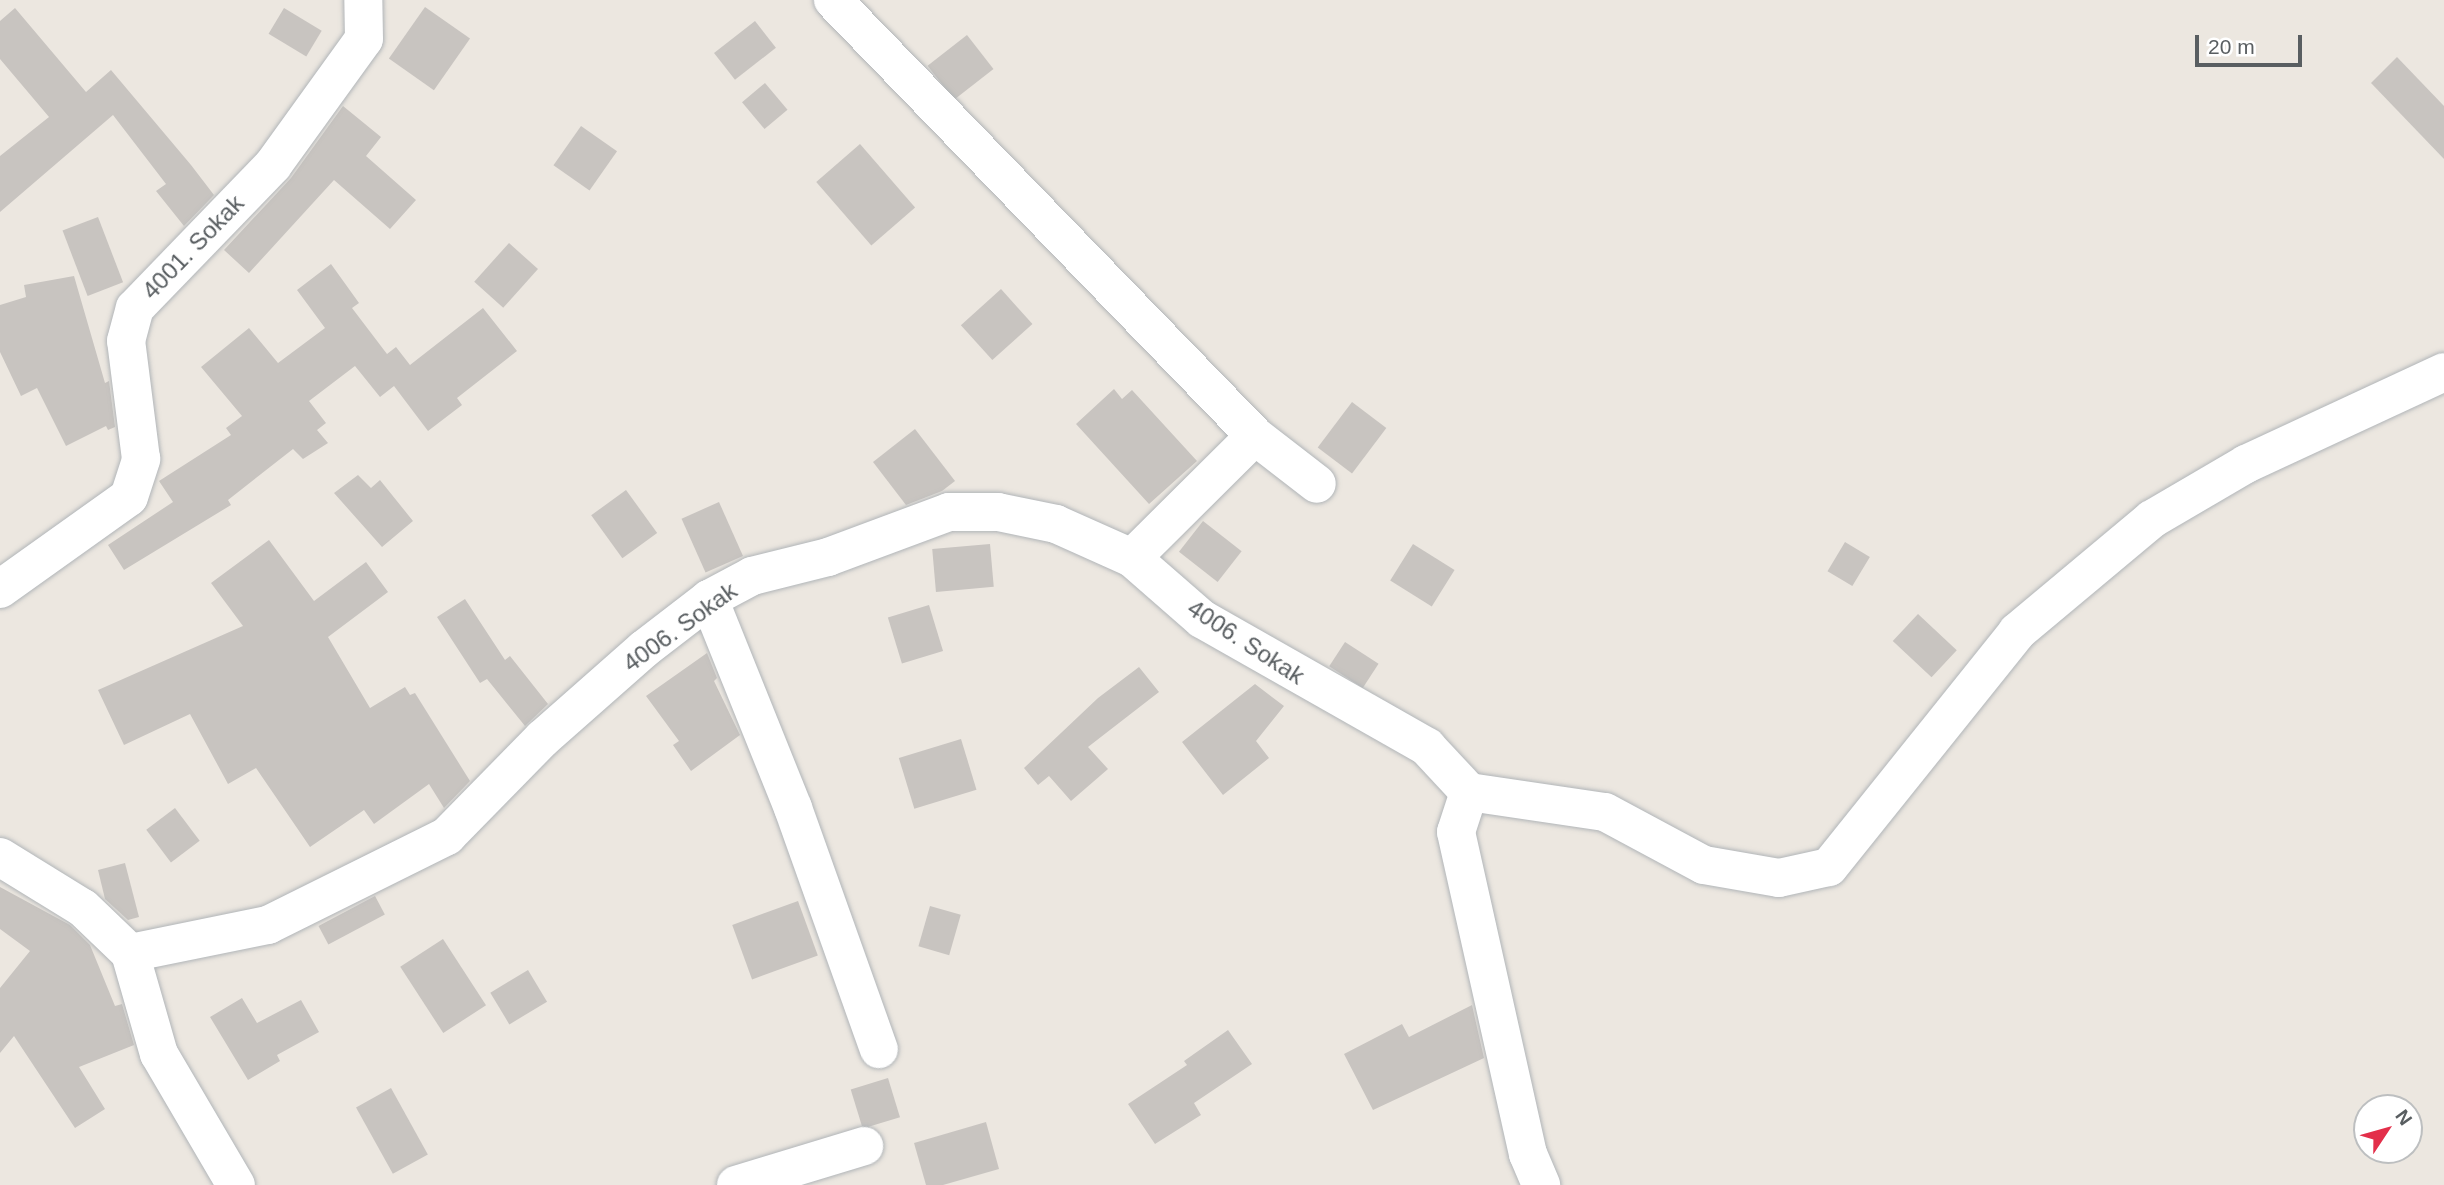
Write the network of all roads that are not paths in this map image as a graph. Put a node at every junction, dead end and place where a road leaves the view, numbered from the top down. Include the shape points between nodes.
1 (363, 0) edge
2 (833, 0) edge
3 (2444, 372) edge
4 (1255, 436) junction
5 (1317, 484) dead end
6 (1132, 558) junction
7 (0, 589) edge
8 (709, 599) junction
9 (1469, 792) junction
10 (0, 857) edge
11 (130, 953) junction
12 (879, 1049) dead end
13 (864, 1146) dead end
14 (236, 1185) edge
15 (736, 1185) edge
16 (1541, 1185) edge

1 - 7 street, 4001. Sokak via 364,39 281,154 135,308 126,341 141,459 129,497
2 - 4 street
3 - 9 street via 2246,464 2152,519 2017,632 1829,867 1779,878 1704,865 1605,812
4 - 5 street
4 - 6 street
6 - 8 street, 4006. Sokak via 1056,524 999,512 949,512 828,557 752,576
6 - 9 street, 4006. Sokak via 1202,619 1427,747
8 - 11 street, 4006. Sokak via 542,739 447,836 268,925
8 - 12 street via 793,808
9 - 16 street via 1456,832 1528,1154
10 - 11 street via 83,908
11 - 14 street via 159,1054
13 - 15 street

